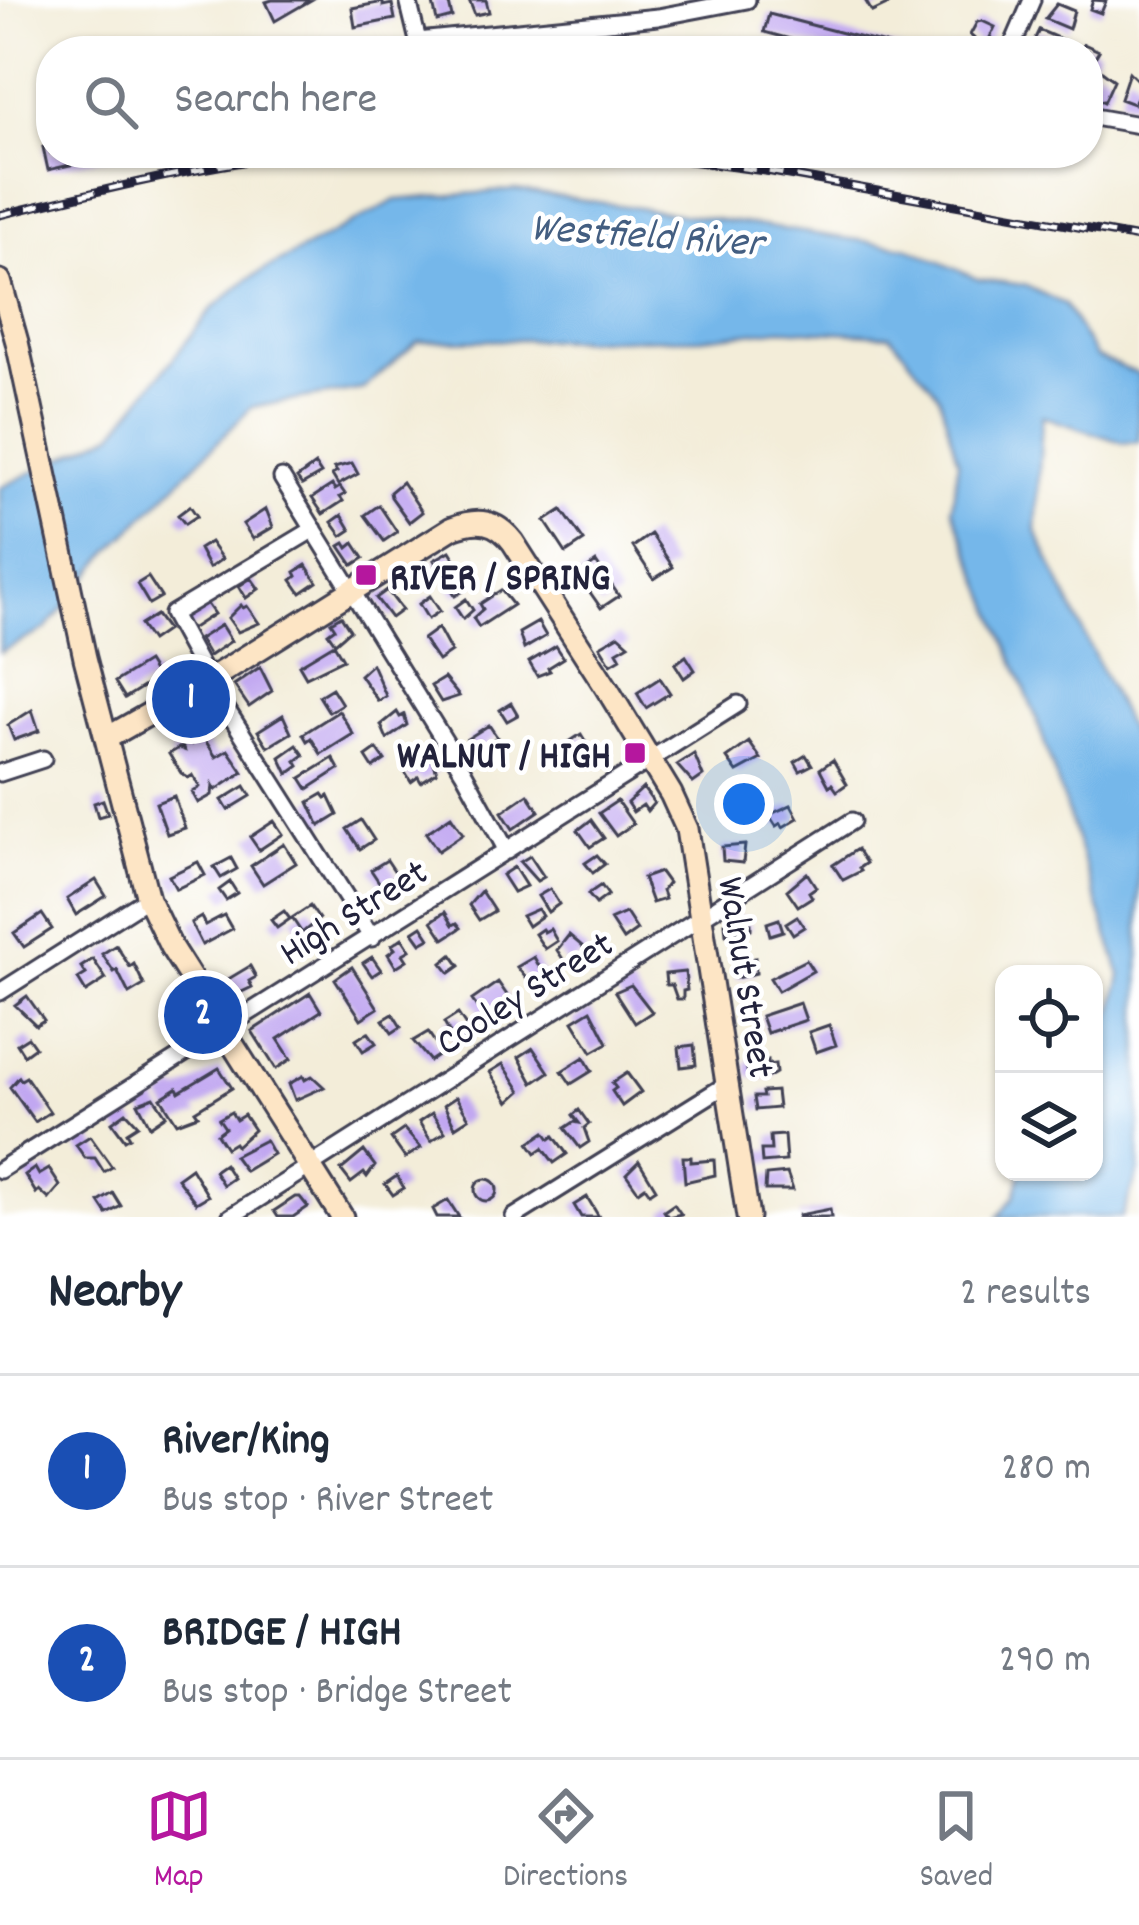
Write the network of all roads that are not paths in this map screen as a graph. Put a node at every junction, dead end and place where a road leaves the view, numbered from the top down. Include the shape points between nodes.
1 (409, 0) edge
2 (747, 0) edge
3 (1032, 0) edge
4 (417, 36) edge
5 (470, 36) edge
6 (1016, 36) edge
7 (1103, 119) edge
8 (1139, 125) edge
9 (0, 281) edge
10 (282, 478) dead end
11 (314, 529) junction
12 (352, 591) junction
13 (208, 680) junction
14 (738, 704) dead end
15 (106, 738) junction
16 (43, 759) dead end
17 (648, 759) junction
18 (0, 773) edge
19 (852, 820) dead end
20 (507, 851) junction
21 (148, 898) junction
22 (703, 916) junction
23 (372, 938) junction
24 (0, 992) edge
25 (224, 1029) junction
26 (729, 1083) junction
27 (310, 1166) junction
28 (0, 1170) edge
29 (230, 1217) edge
30 (342, 1217) edge
31 (514, 1217) edge
32 (748, 1217) edge

1 - 4 street
2 - 5 street
3 - 6 street
7 - 8 street
9 - 15 street
10 - 11 street
11 - 12 street
11 - 13 street via 172,614
12 - 13 street
12 - 17 street, Walnut Street via 452,528 488,522 502,529
12 - 20 street
13 - 15 street
13 - 23 street
14 - 17 street, High Street
15 - 21 street
16 - 18 street
17 - 20 street, High Street
17 - 22 street, Walnut Street via 687,830
19 - 22 street, Cooley Street
20 - 23 street, High Street
21 - 24 street
21 - 25 street
22 - 26 street, Walnut Street
22 - 27 street, Cooley Street
23 - 25 street, High Street
25 - 27 street
25 - 28 street, High Street
26 - 31 street
26 - 32 street, Walnut Street
27 - 29 street, Cooley Street
27 - 30 street

